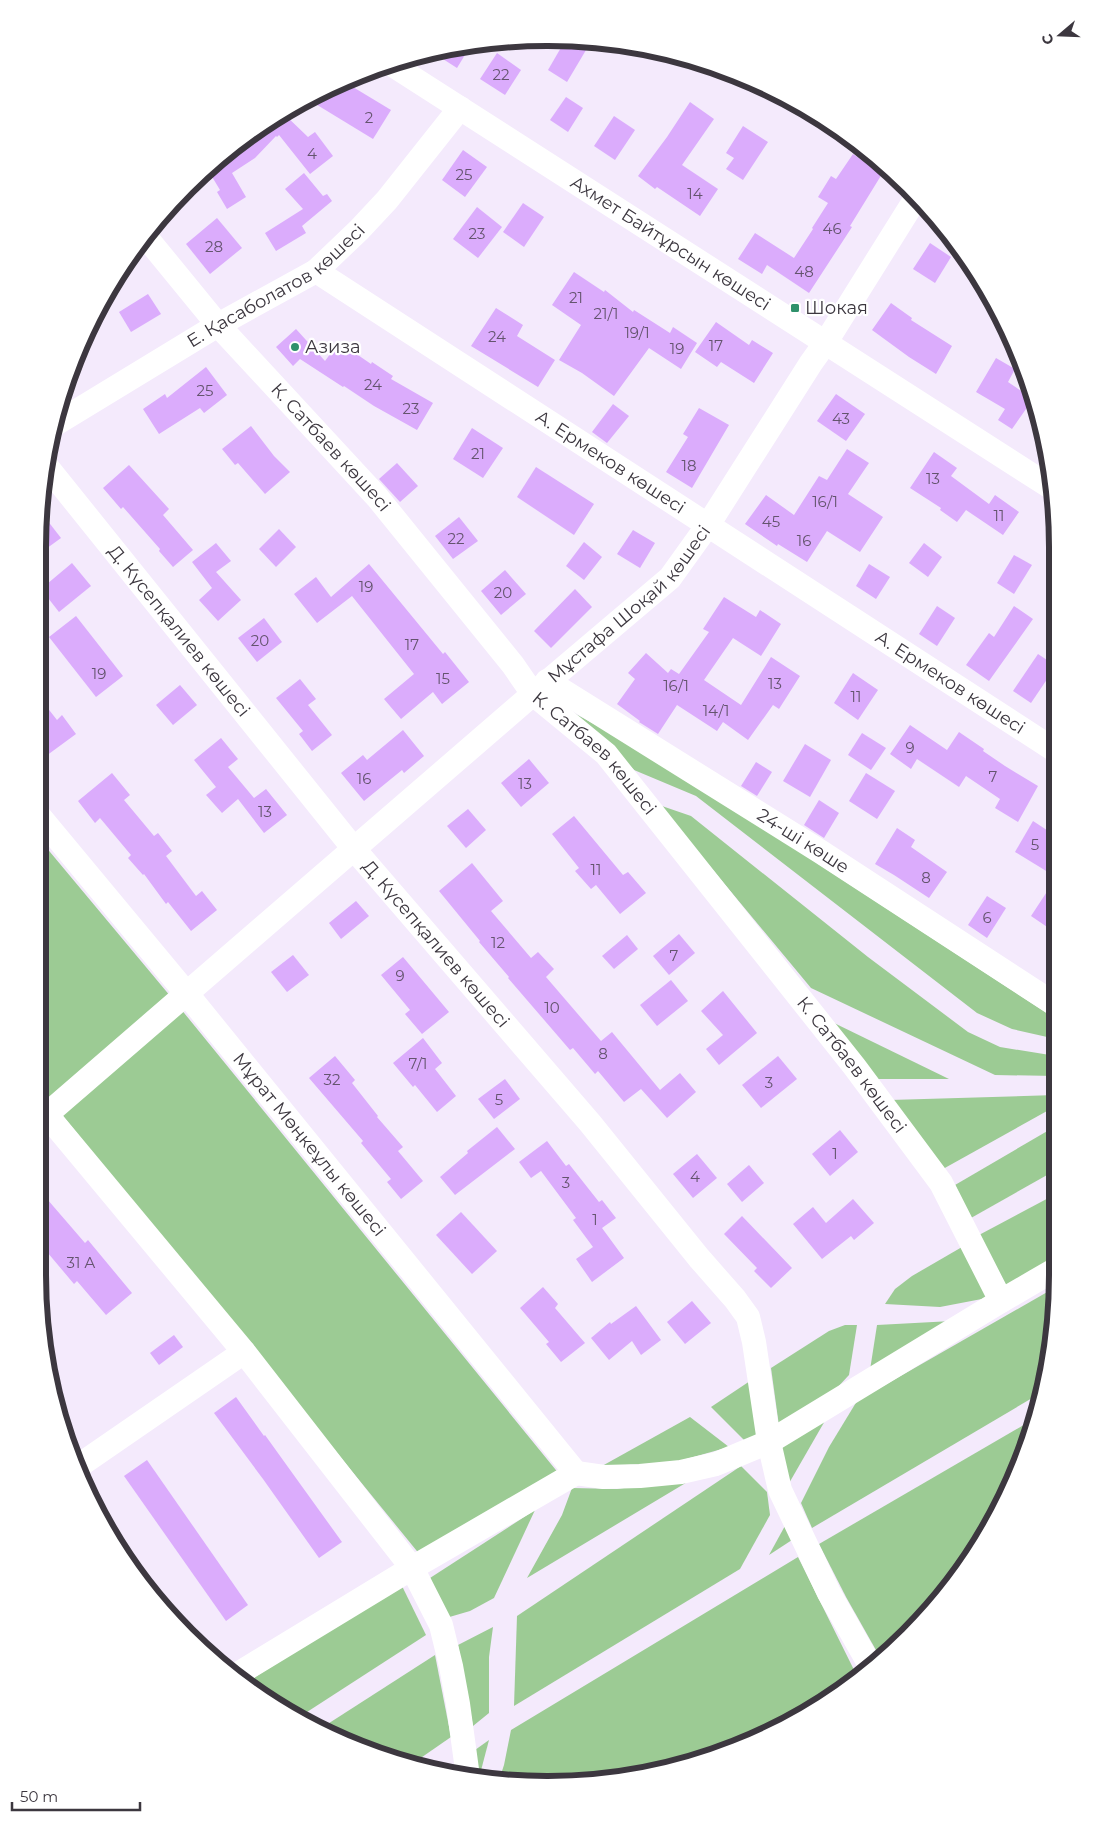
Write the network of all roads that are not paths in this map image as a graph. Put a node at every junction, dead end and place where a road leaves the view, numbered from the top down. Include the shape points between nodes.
1 (399, 69) edge
2 (460, 108) junction
3 (912, 204) edge
4 (150, 242) edge
5 (316, 271) junction
6 (218, 325) junction
7 (826, 342) junction
8 (63, 420) edge
9 (52, 473) edge
10 (1044, 483) edge
11 (708, 525) junction
12 (540, 688) junction
13 (1049, 746) edge
14 (46, 825) edge
15 (354, 849) junction
16 (187, 994) junction
17 (1049, 999) edge
18 (46, 1109) edge
19 (46, 1113) edge
20 (1049, 1273) edge
21 (1001, 1301) junction
22 (244, 1352) junction
23 (769, 1442) junction
24 (83, 1463) edge
25 (576, 1473) junction
26 (412, 1568) junction
27 (867, 1660) edge
28 (242, 1672) edge
29 (467, 1769) edge

1 - 2 street, Ахмет Байтұрсын көшесі
2 - 5 street, Е. Қасаболатов көшесі via 387,200
2 - 7 street, Ахмет Байтұрсын көшесі
3 - 7 street, Мұстафа Шоқай көшесі
4 - 6 street, К. Сатбаев көшесі
5 - 6 street, Е. Қасаболатов көшесі
5 - 11 street, А. Ермеков көшесі
6 - 8 street, Е. Қасаболатов көшесі
6 - 12 street, К. Сатбаев көшесі via 377,497 513,665
7 - 10 street, Ахмет Байтұрсын көшесі
7 - 11 street, Мұстафа Шоқай көшесі
9 - 15 street, Д. Күсепқалиев көшесі
11 - 12 street, Мұстафа Шоқай көшесі via 670,578
11 - 13 street, А. Ермеков көшесі
12 - 15 street, Мұстафа Шоқай көшесі
12 - 17 street, 24-ші көше via 821,852
12 - 21 street, К. Сатбаев көшесі via 606,754 854,1066 941,1183
14 - 16 street, Мұрат Мөңкеұлы көшесі
15 - 16 street, Мұстафа Шоқай көшесі
15 - 23 street, Д. Күсепқалиев көшесі via 590,1123 736,1299 748,1318 754,1342
16 - 18 street, Мұстафа Шоқай көшесі
16 - 25 street, Мұрат Мөңкеұлы көшесі
19 - 22 street
20 - 21 street
21 - 23 street
22 - 24 street
22 - 26 street
23 - 25 street via 716,1464 681,1472 604,1477
23 - 27 street, Д. Күсепқалиев көшесі via 780,1490 829,1593
25 - 26 street
26 - 28 street
26 - 29 street via 441,1625 458,1704

